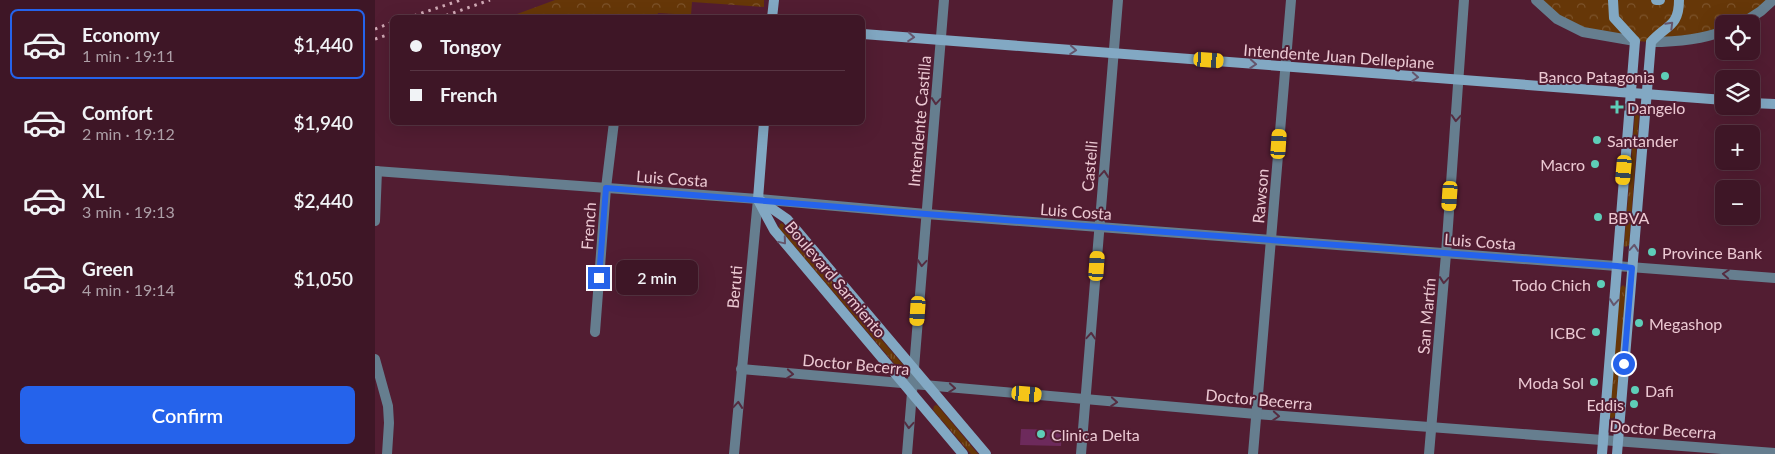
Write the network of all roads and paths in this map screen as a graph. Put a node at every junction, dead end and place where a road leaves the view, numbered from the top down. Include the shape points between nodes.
1 (774, 0) edge
2 (944, 0) edge
3 (1118, 0) edge
4 (1291, 0) edge
5 (1464, 0) edge
6 (1536, 0) edge
7 (1613, 0) edge
8 (1679, 0) edge
9 (1773, 0) edge
10 (772, 15) edge
11 (1755, 15) edge
12 (865, 34) edge
13 (1715, 34) edge
14 (941, 40) junction
15 (1635, 41) junction
16 (1651, 42) junction
17 (1114, 53) junction
18 (1285, 66) junction
19 (1458, 80) junction
20 (1631, 93) junction
21 (1647, 94) junction
22 (1715, 99) edge
23 (1760, 103) edge
24 (1775, 104) edge
25 (614, 125) edge
26 (764, 125) edge
27 (376, 171) edge
28 (606, 188) junction
29 (758, 199) junction
30 (926, 214) junction
31 (375, 221) edge
32 (1099, 228) junction
33 (1271, 240) junction
34 (1446, 254) junction
35 (1617, 266) junction
36 (1632, 268) junction
37 (1775, 278) edge
38 (595, 332) dead end
39 (375, 359) edge
40 (741, 369) junction
41 (914, 369) junction
42 (928, 386) junction
43 (909, 387) junction
44 (1086, 399) junction
45 (1255, 414) junction
46 (1431, 427) junction
47 (1603, 440) junction
48 (1618, 441) junction
49 (1775, 453) edge
50 (387, 454) edge
51 (734, 454) edge
52 (907, 454) edge
53 (963, 454) edge
54 (986, 454) edge
55 (1081, 454) edge
56 (1253, 454) edge
57 (1429, 454) edge
58 (1602, 454) edge
59 (1617, 454) edge

1 - 10 main road
2 - 14 street, Intendente Castilla
3 - 17 street, Castelli
4 - 18 street, Rawson
5 - 19 street, San Martín
6 - 15 street via 1557,19 1583,32
7 - 15 main road via 1614,18
16 -> 8 main road via 1675,22
9 - 11 street
12 -> 14 main road, Intendente Juan Dellepiane
13 - 16 street via 1703,39
14 -> 17 main road, Intendente Juan Dellepiane
14 -> 30 street, Intendente Castilla
15 - 20 main road
16 - 21 main road
17 -> 18 main road, Intendente Juan Dellepiane
32 -> 17 street, Castelli
18 -> 19 main road, Intendente Juan Dellepiane
18 - 33 street, Rawson
19 - 20 main road, Intendente Juan Dellepiane
19 -> 34 street, San Martín
20 - 21 main road, Intendente Juan Dellepiane
20 - 35 main road
21 - 22 main road, Intendente Juan Dellepiane
36 -> 21 main road
23 - 24 main road
25 - 28 street, French
26 - 29 main road, Beruti
27 - 28 street, Luis Costa
27 - 31 street
28 - 29 street, Luis Costa
28 - 38 street, French
29 - 30 street, Luis Costa
29 - 40 street, Beruti
29 - 41 main road, Boulevard Sarmiento via 787,219
29 -> 43 main road, Boulevard Sarmiento via 774,230
30 - 32 street, Luis Costa
30 -> 41 street, Intendente Castilla
32 - 33 street, Luis Costa
44 -> 32 street, Castelli
33 - 34 street, Luis Costa
33 - 45 street, Rawson
34 - 35 street, Luis Costa
34 -> 46 street, San Martín
35 - 36 street, Luis Costa
35 -> 47 main road
37 -> 36 street, Luis Costa
36 - 48 main road
39 - 50 street via 388,406
40 -> 43 street, Doctor Becerra
51 -> 40 street, Beruti
41 - 42 main road, Boulevard Sarmiento
41 - 43 street, Intendente Castilla
42 - 43 street, Doctor Becerra
42 -> 44 street, Doctor Becerra
42 - 54 main road, Boulevard Sarmiento
43 -> 52 street, Intendente Castilla
43 - 53 main road, Boulevard Sarmiento
44 -> 45 street, Doctor Becerra
44 - 55 street, Castelli
45 -> 46 street, Doctor Becerra
45 - 56 street, Rawson
46 - 47 street, Doctor Becerra
46 - 57 street, San Martín
47 - 48 street, Doctor Becerra
47 - 58 main road
48 - 49 street, Doctor Becerra
48 - 59 main road

